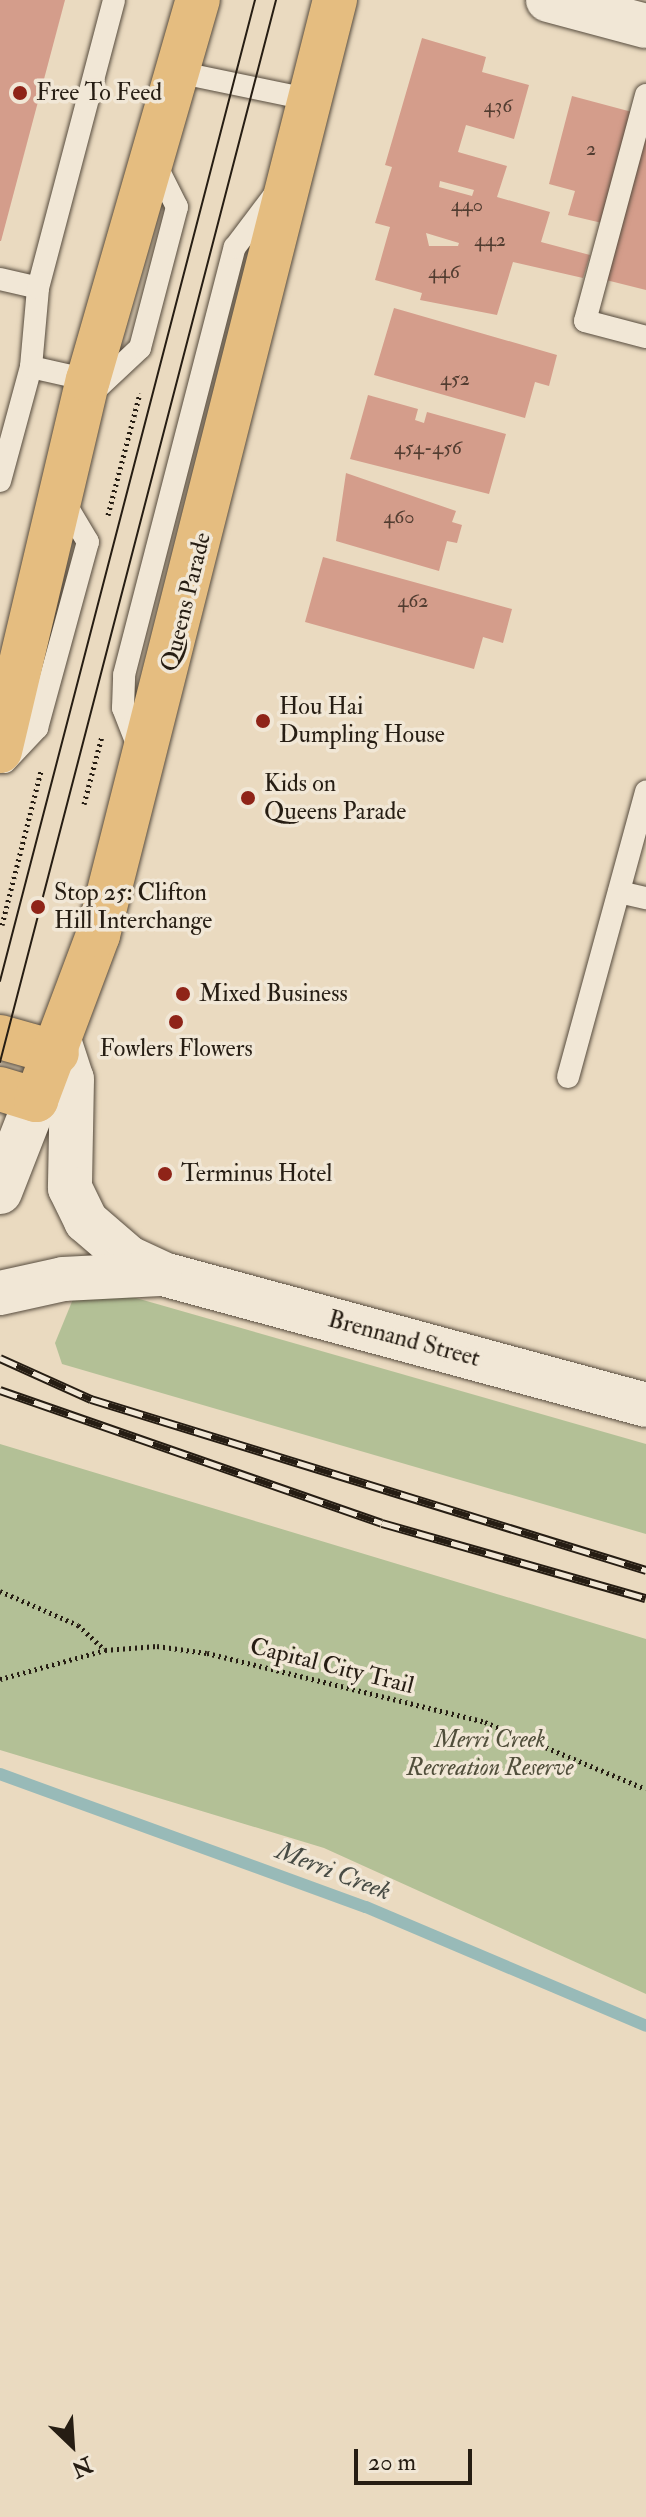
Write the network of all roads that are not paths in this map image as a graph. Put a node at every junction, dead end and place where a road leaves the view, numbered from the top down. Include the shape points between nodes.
1 (114, 0) edge
2 (198, 0) edge
3 (335, 0) edge
4 (548, 0) edge
5 (646, 26) edge
6 (177, 72) junction
7 (646, 95) edge
8 (307, 99) junction
9 (0, 279) edge
10 (38, 288) junction
11 (646, 337) edge
12 (31, 367) junction
13 (86, 390) junction
14 (0, 481) edge
15 (60, 494) junction
16 (0, 744) edge
17 (0, 751) edge
18 (0, 768) edge
19 (646, 791) edge
20 (619, 892) junction
21 (646, 898) edge
22 (0, 1037) edge
23 (58, 1048) junction
24 (568, 1077) dead end
25 (18, 1095) edge
26 (0, 1192) edge
27 (163, 1274) junction
28 (0, 1293) edge
29 (646, 1405) edge

1 - 10 lane
2 - 6 main road
3 - 8 main road, Queens Parade
4 - 5 street
6 - 8 lane
6 - 13 main road
7 - 11 lane via 585,321
8 - 23 main road, Queens Parade via 196,474 145,765
9 - 10 lane
10 - 12 lane
12 - 13 lane
12 - 14 lane
13 - 15 main road
15 - 16 main road
15 - 18 lane via 88,542 37,728
16 - 17 main road
19 - 20 lane
20 - 21 lane
20 - 24 lane
22 - 23 main road
23 - 25 main road, Queens Parade
23 - 27 street, Brennand Street via 72,1079 68,1172 77,1205 111,1246
25 - 26 street, Queens Parade
27 - 28 street, Brennand Street via 63,1279
27 - 29 street, Brennand Street

